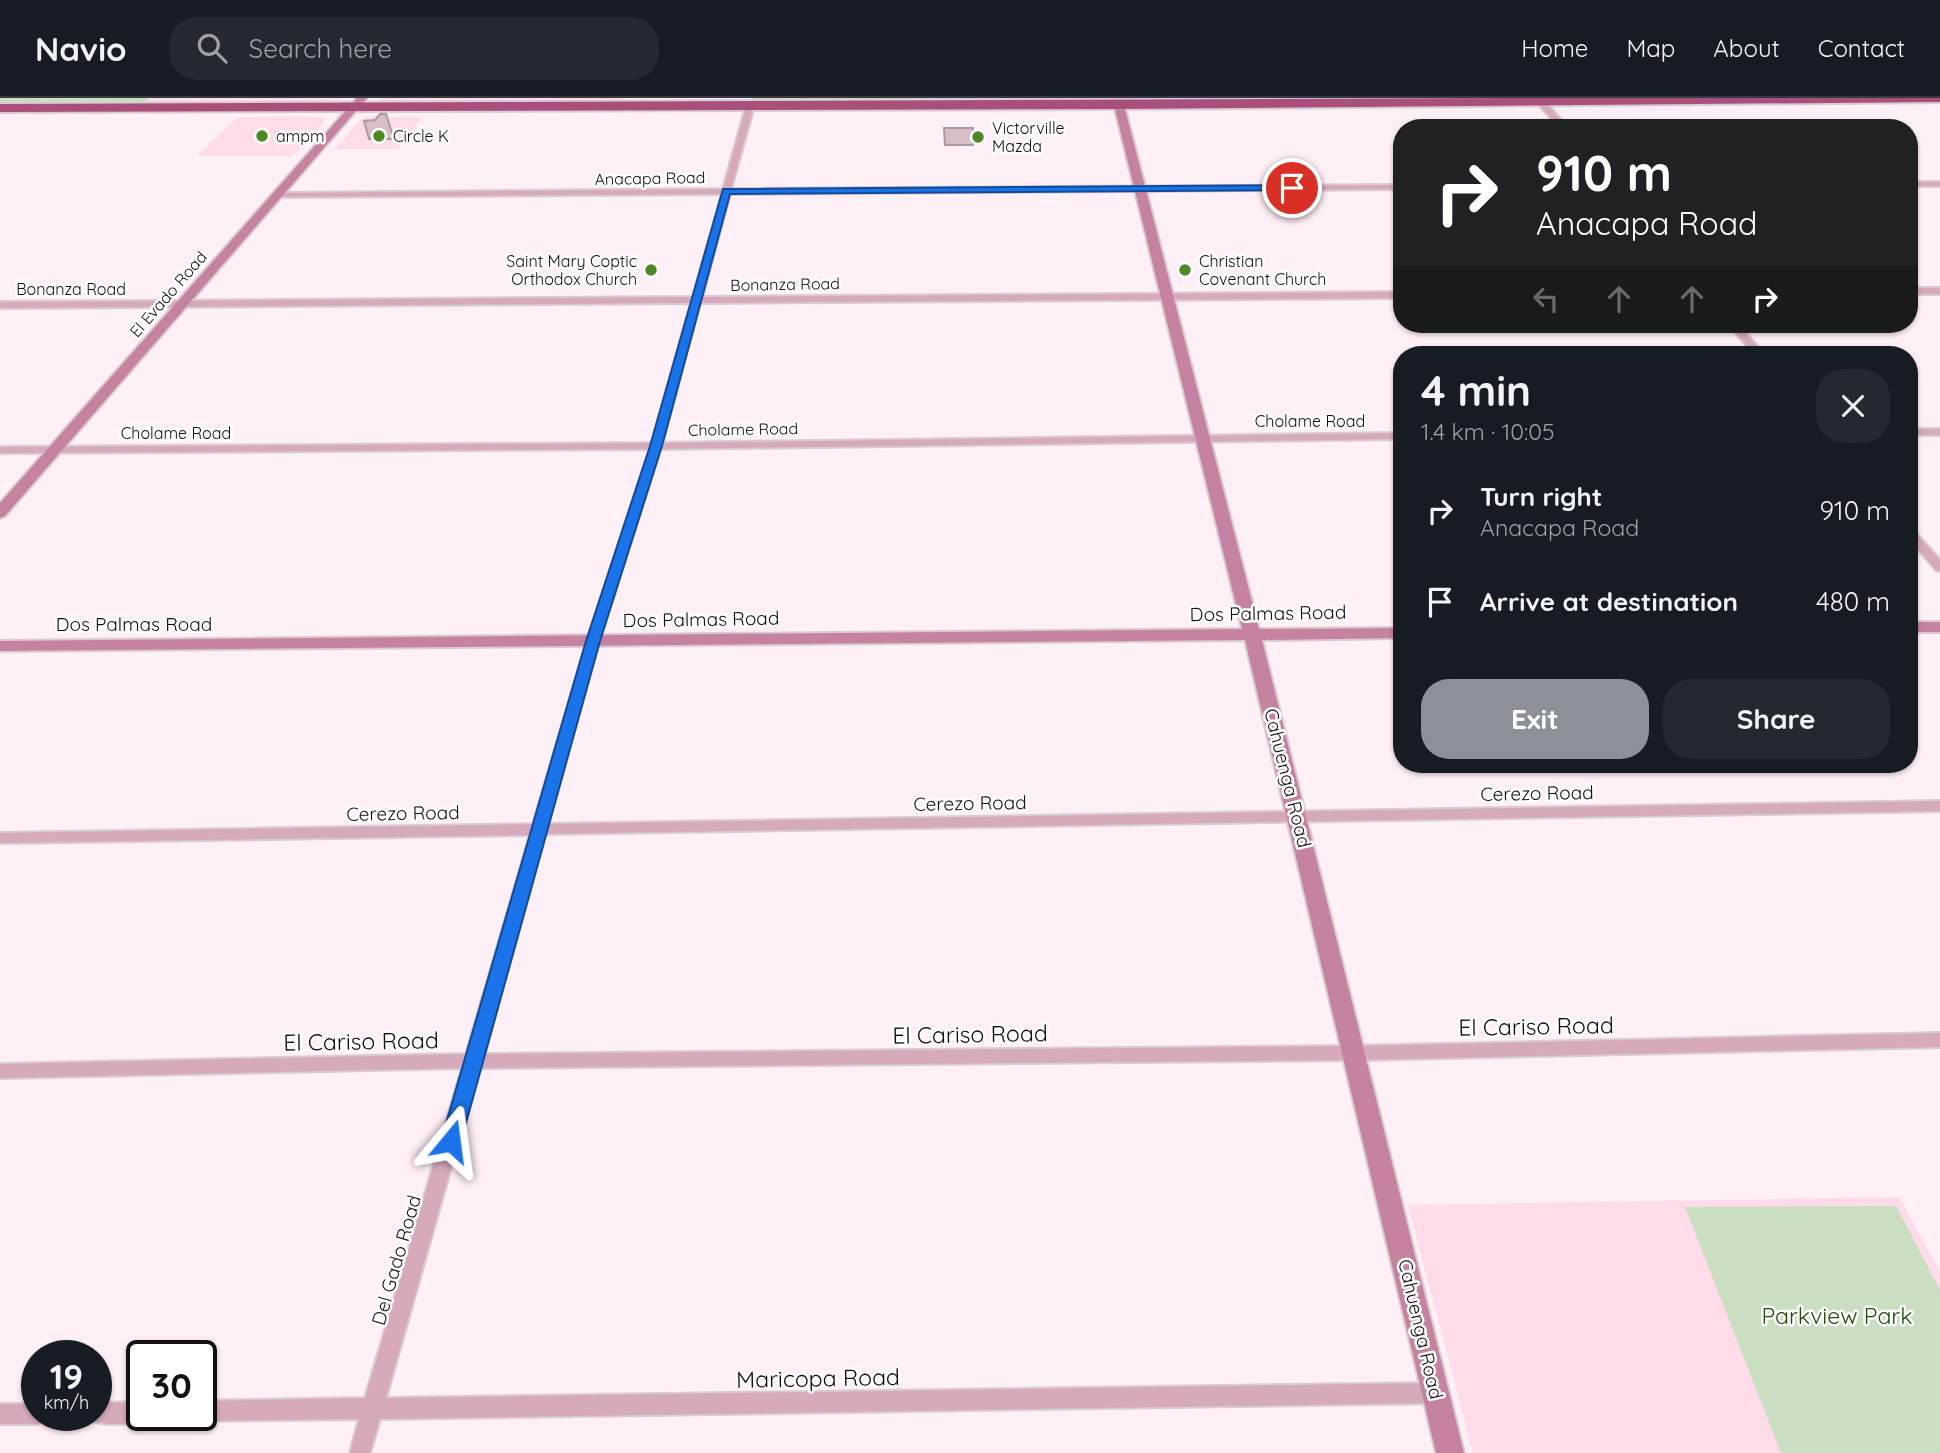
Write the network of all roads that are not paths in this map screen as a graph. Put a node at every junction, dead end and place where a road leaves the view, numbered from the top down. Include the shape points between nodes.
1 (1940, 100) edge
2 (1763, 101) edge
3 (1517, 102) edge
4 (1543, 104) junction
5 (355, 105) edge
6 (747, 105) edge
7 (233, 107) junction
8 (1120, 107) junction
9 (0, 110) edge
10 (177, 112) junction
11 (1556, 119) edge
12 (1918, 184) edge
13 (1940, 184) edge
14 (1393, 187) edge
15 (1140, 189) junction
16 (726, 191) junction
17 (277, 195) junction
18 (1918, 291) edge
19 (1940, 291) edge
20 (1393, 295) edge
21 (1167, 296) junction
22 (696, 301) junction
23 (0, 305) edge
24 (183, 305) junction
25 (1918, 432) edge
26 (1940, 432) edge
27 (1393, 436) edge
28 (1202, 438) junction
29 (656, 446) junction
30 (0, 450) edge
31 (57, 450) junction
32 (0, 513) edge
33 (1918, 541) edge
34 (1940, 567) edge
35 (1918, 627) edge
36 (1940, 627) edge
37 (1393, 633) edge
38 (1252, 634) junction
39 (593, 641) junction
40 (0, 646) edge
41 (1940, 806) edge
42 (1298, 816) junction
43 (540, 830) junction
44 (0, 838) edge
45 (1940, 1040) edge
46 (1355, 1053) junction
47 (474, 1061) junction
48 (0, 1071) edge
49 (1436, 1393) junction
50 (373, 1409) junction
51 (217, 1411) edge
52 (21, 1413) edge
53 (0, 1414) edge
54 (360, 1453) edge
55 (1450, 1453) edge

1 - 2 highway
2 - 4 highway
3 - 4 highway
3 - 8 highway
4 - 11 street
5 - 6 highway
5 - 7 highway
5 - 10 highway
5 - 17 street, El Evado Road
6 - 8 highway
6 - 16 street, Del Gado Road
7 - 9 highway
7 - 10 highway
8 - 15 street, Cahuenga Road
9 - 10 highway
12 - 13 street
14 - 15 street, Anacapa Road
15 - 16 street, Anacapa Road
15 - 21 street, Cahuenga Road
16 - 17 street, Anacapa Road
16 - 22 street, Del Gado Road
17 - 24 street, El Evado Road
18 - 19 street
20 - 21 street, Bonanza Road
21 - 22 street, Bonanza Road
21 - 28 street, Cahuenga Road
22 - 24 street, Bonanza Road
22 - 29 street, Del Gado Road
23 - 24 street, Bonanza Road
24 - 31 street, El Evado Road
25 - 26 street
27 - 28 street, Cholame Road
28 - 29 street, Cholame Road
28 - 38 street, Cahuenga Road
29 - 31 street, Cholame Road
29 - 39 street, Del Gado Road
30 - 31 street, Cholame Road
31 - 32 street, El Evado Road
33 - 34 street
35 - 36 street
37 - 38 street, Dos Palmas Road
38 - 39 street, Dos Palmas Road
38 - 42 street, Cahuenga Road
39 - 40 street, Dos Palmas Road
39 - 43 street, Del Gado Road
41 - 42 street, Cerezo Road
42 - 43 street, Cerezo Road
42 - 46 street, Cahuenga Road
43 - 44 street, Cerezo Road
43 - 47 street, Del Gado Road
45 - 46 street, El Cariso Road
46 - 47 street, El Cariso Road
46 - 49 street, Cahuenga Road
47 - 48 street, El Cariso Road
47 - 50 street, Del Gado Road
49 - 50 street, Maricopa Road
49 - 55 street, Cahuenga Road
50 - 51 street, Maricopa Road
50 - 54 street, Del Gado Road
52 - 53 street

